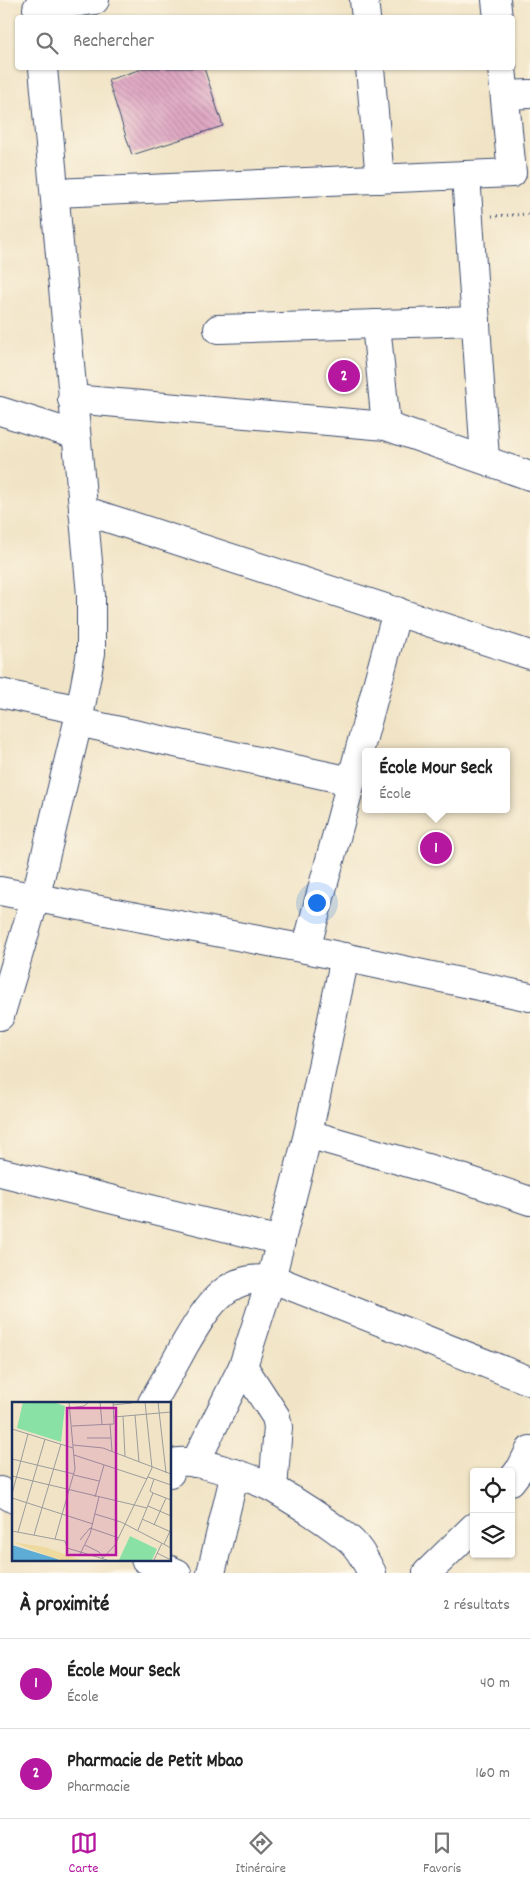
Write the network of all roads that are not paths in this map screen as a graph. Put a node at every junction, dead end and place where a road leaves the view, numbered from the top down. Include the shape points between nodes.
1 (95, 0) edge
2 (364, 0) edge
3 (496, 0) edge
4 (37, 8) edge
5 (366, 15) edge
6 (498, 15) edge
7 (43, 70) edge
8 (370, 70) edge
9 (503, 70) edge
10 (517, 94) edge
11 (466, 175) junction
12 (380, 179) junction
13 (55, 193) junction
14 (476, 321) junction
15 (376, 324) junction
16 (218, 329) dead end
17 (72, 399) junction
18 (0, 411) edge
19 (386, 426) junction
20 (76, 435) junction
21 (485, 459) junction
22 (530, 476) edge
23 (84, 510) junction
24 (397, 611) junction
25 (530, 655) edge
26 (0, 692) edge
27 (79, 716) junction
28 (351, 781) junction
29 (0, 891) edge
30 (35, 899) junction
31 (306, 949) junction
32 (345, 957) junction
33 (530, 997) edge
34 (0, 1016) edge
35 (308, 1134) junction
36 (0, 1172) edge
37 (530, 1201) edge
38 (281, 1241) junction
39 (271, 1279) junction
40 (243, 1366) junction
41 (530, 1381) edge
42 (153, 1402) edge
43 (530, 1450) edge
44 (195, 1463) junction
45 (171, 1470) edge
46 (235, 1473) junction
47 (515, 1475) edge
48 (273, 1488) junction
49 (0, 1491) edge
50 (12, 1498) edge
51 (470, 1531) edge
52 (147, 1560) edge
53 (177, 1573) edge
54 (212, 1573) edge
55 (372, 1573) edge
56 (426, 1573) edge

1 - 4 street
2 - 5 street
3 - 6 street
7 - 13 street
8 - 12 street
9 - 10 street
10 - 11 street via 512,173
11 - 12 street
11 - 14 street
12 - 13 street
13 - 17 street
14 - 15 street
14 - 21 street
15 - 16 street
15 - 19 street
17 - 19 street
17 - 20 street
18 - 20 street
19 - 21 street
20 - 23 street
21 - 22 street
23 - 24 street
23 - 27 street via 92,628 91,653
24 - 25 street
24 - 28 street
26 - 27 street
27 - 28 street
27 - 30 street
28 - 31 street
29 - 30 street
30 - 31 street
30 - 34 street
31 - 32 street
32 - 33 street
32 - 35 street
35 - 37 street
35 - 38 street
36 - 38 street
38 - 39 street
39 - 40 street
39 - 41 street
39 - 42 street via 254,1279 234,1285 216,1297 202,1315
40 - 44 street
40 - 48 street via 276,1417
43 - 47 street
44 - 45 street via 176,1462
44 - 46 street
46 - 48 street
46 - 54 street
48 - 55 street via 346,1536 362,1554
49 - 50 street
51 - 56 street
52 - 53 street

